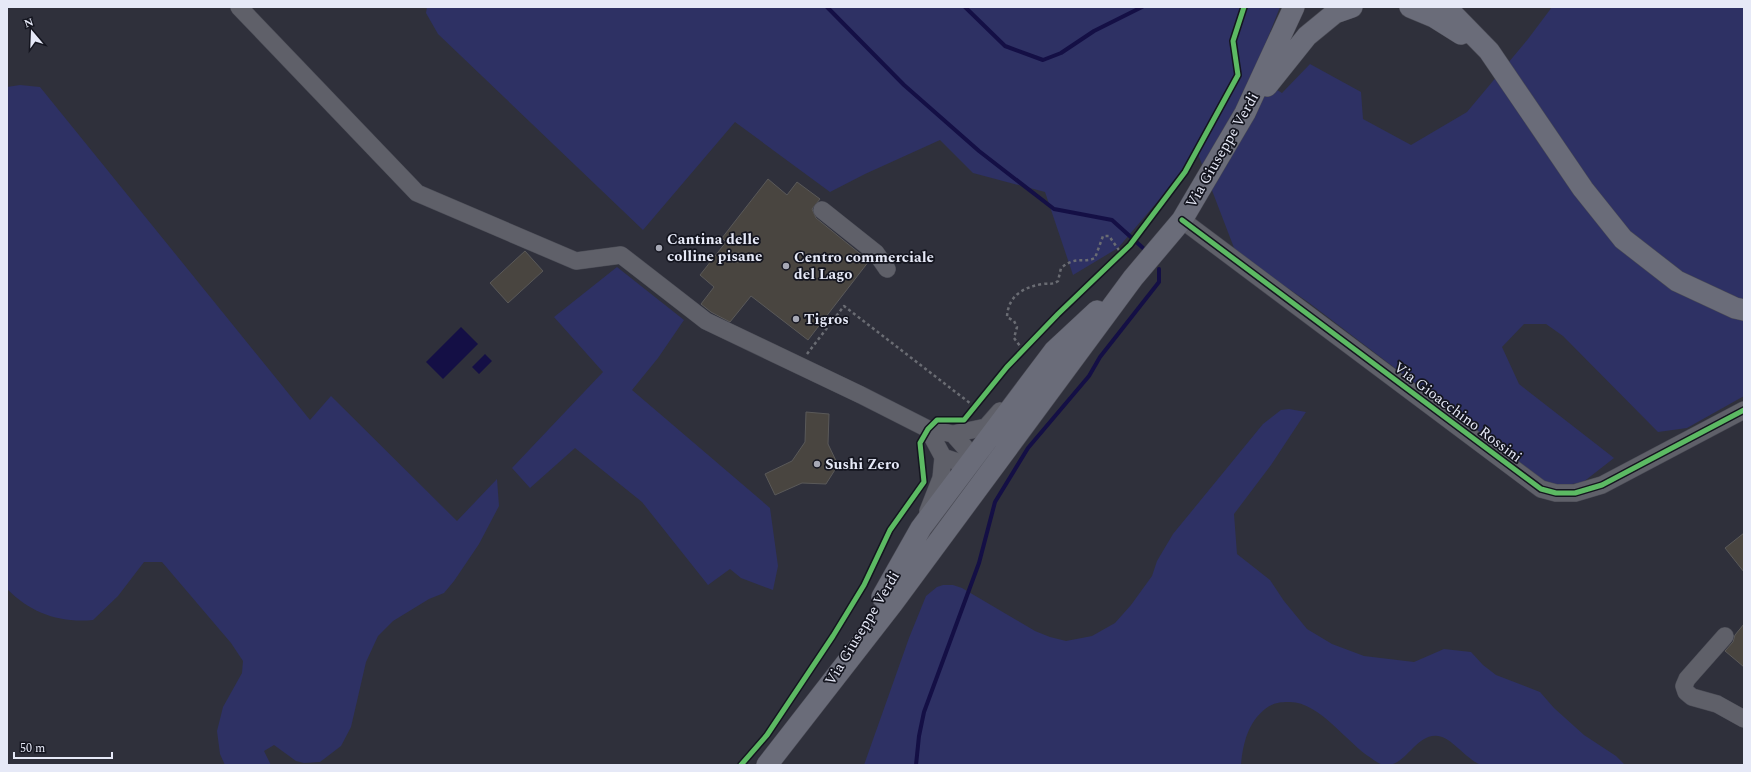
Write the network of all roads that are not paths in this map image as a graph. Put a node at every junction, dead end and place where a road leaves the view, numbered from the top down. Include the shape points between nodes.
1 (239, 7) edge
2 (1352, 7) edge
3 (1410, 7) edge
4 (1446, 7) edge
5 (1295, 8) edge
6 (1489, 51) junction
7 (1246, 113) junction
8 (822, 210) dead end
9 (1182, 220) junction
10 (887, 269) dead end
11 (1133, 278) junction
12 (1744, 310) edge
13 (1054, 351) junction
14 (1046, 396) junction
15 (1744, 410) edge
16 (928, 429) junction
17 (953, 434) junction
18 (943, 457) junction
19 (971, 463) junction
20 (921, 528) junction
21 (936, 544) junction
22 (1725, 636) dead end
23 (821, 696) junction
24 (1744, 719) edge
25 (767, 765) edge

1 - 16 street via 417,193 576,261 621,255 706,321 861,394
2 - 7 main road via 1335,13 1307,36
3 - 6 main road via 1434,17
4 - 6 main road
5 - 7 main road, Via Giuseppe Verdi
6 - 12 main road via 1583,189 1623,239 1677,281
7 - 9 main road, Via Giuseppe Verdi
8 - 10 street via 876,253
9 - 11 main road, Via Giuseppe Verdi
9 - 15 street, Via Gioacchino Rossini via 1541,489 1556,493 1575,493 1602,485
11 - 13 main road, Via Giuseppe Verdi
11 - 14 main road, Via Giuseppe Verdi
13 - 17 street via 986,426
13 - 19 main road, Via Giuseppe Verdi
14 - 19 main road, Via Giuseppe Verdi via 1026,410 989,458
14 - 21 main road, Via Giuseppe Verdi
16 - 17 street
16 - 18 street
17 - 19 street via 969,452
18 - 19 street
18 - 20 street via 941,478
19 - 20 main road, Via Giuseppe Verdi
19 - 21 main road, Via Giuseppe Verdi via 974,477
20 - 23 main road, Via Giuseppe Verdi
21 - 23 main road, Via Giuseppe Verdi
22 - 24 street via 1687,679 1684,686 1686,692 1692,696 1717,704
23 - 25 main road

